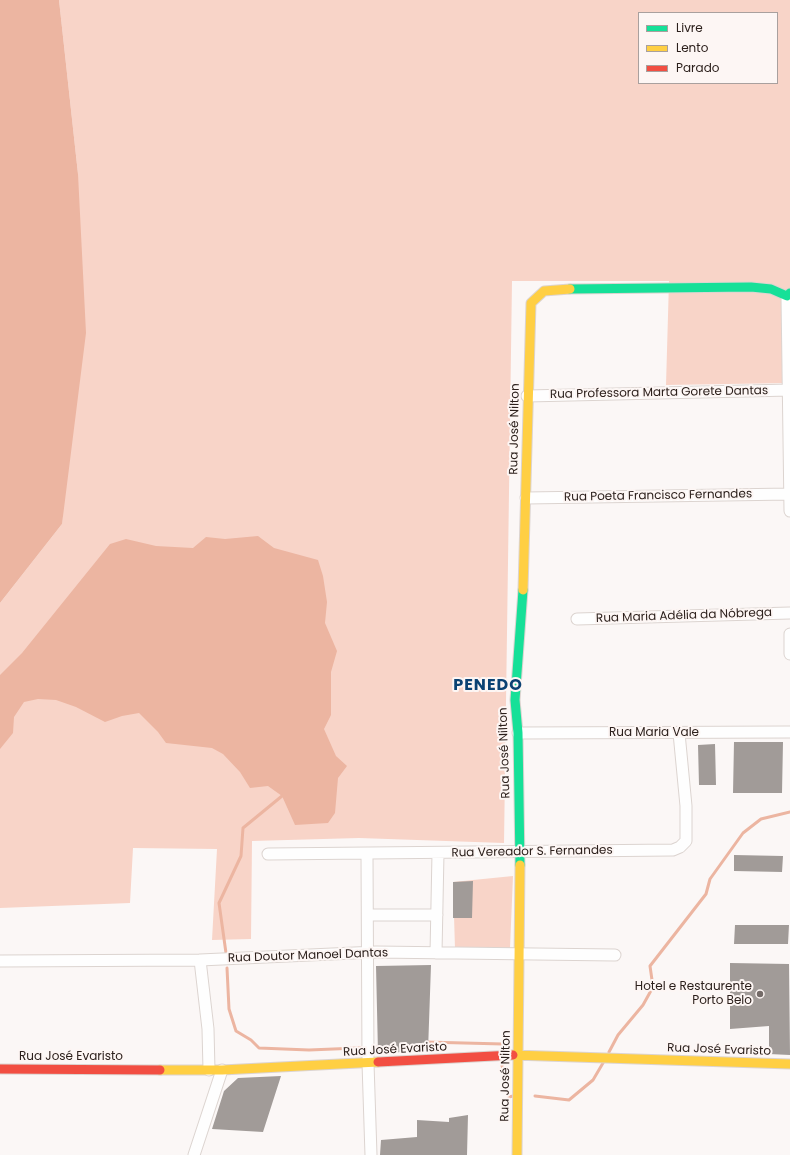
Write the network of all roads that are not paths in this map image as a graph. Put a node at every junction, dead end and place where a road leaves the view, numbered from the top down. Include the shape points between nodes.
1 (788, 294) edge
2 (789, 390) edge
3 (527, 396) junction
4 (790, 494) edge
5 (526, 498) junction
6 (790, 510) edge
7 (790, 613) edge
8 (577, 619) dead end
9 (790, 634) edge
10 (790, 644) edge
11 (790, 654) edge
12 (790, 732) edge
13 (518, 733) junction
14 (679, 734) junction
15 (520, 852) junction
16 (438, 853) junction
17 (268, 854) dead end
18 (367, 854) junction
19 (368, 915) junction
20 (437, 915) junction
21 (369, 952) junction
22 (436, 953) junction
23 (519, 954) junction
24 (615, 955) dead end
25 (200, 960) junction
26 (0, 961) edge
27 (518, 1055) junction
28 (368, 1059) junction
29 (790, 1064) edge
30 (0, 1069) edge
31 (209, 1070) junction
32 (222, 1070) junction
33 (194, 1155) edge
34 (372, 1155) edge
35 (517, 1155) edge

1 - 2 street
1 - 3 street, Rua José Nilton via 751,287 544,291 531,303
2 - 3 street, Rua Professora Marta Gorete Dantas
2 - 4 street
3 - 5 street, Rua José Nilton
4 - 5 street, Rua Poeta Francisco Fernandes
4 - 6 street
5 - 13 street, Rua José Nilton via 522,619 515,700
7 - 8 street, Rua Maria Adélia da Nóbrega
9 - 10 street
10 - 11 street
12 - 14 street, Rua Maria Vale
13 - 14 street, Rua Maria Vale
13 - 15 street, Rua José Nilton
14 - 15 street, Rua Vereador S. Fernandes via 686,806 686,841 680,848
15 - 16 street, Rua Vereador S. Fernandes
15 - 23 street, Rua José Nilton
16 - 18 street, Rua Vereador S. Fernandes
16 - 20 street
17 - 18 street, Rua Vereador S. Fernandes
18 - 19 street
19 - 20 street
19 - 21 street
20 - 22 street
21 - 22 street, Rua Doutor Manoel Dantas
21 - 25 street, Rua Doutor Manoel Dantas
21 - 28 street
22 - 23 street, Rua Doutor Manoel Dantas
23 - 24 street, Rua Doutor Manoel Dantas
23 - 27 street, Rua José Nilton
25 - 26 street, Rua Doutor Manoel Dantas
25 - 31 street via 208,1029
27 - 28 street, Rua José Evaristo
27 - 29 street, Rua José Evaristo
27 - 35 street, Rua José Nilton
28 - 32 street, Rua José Evaristo
28 - 34 street
30 - 31 street, Rua José Evaristo
31 - 32 street, Rua José Evaristo
32 - 33 street

